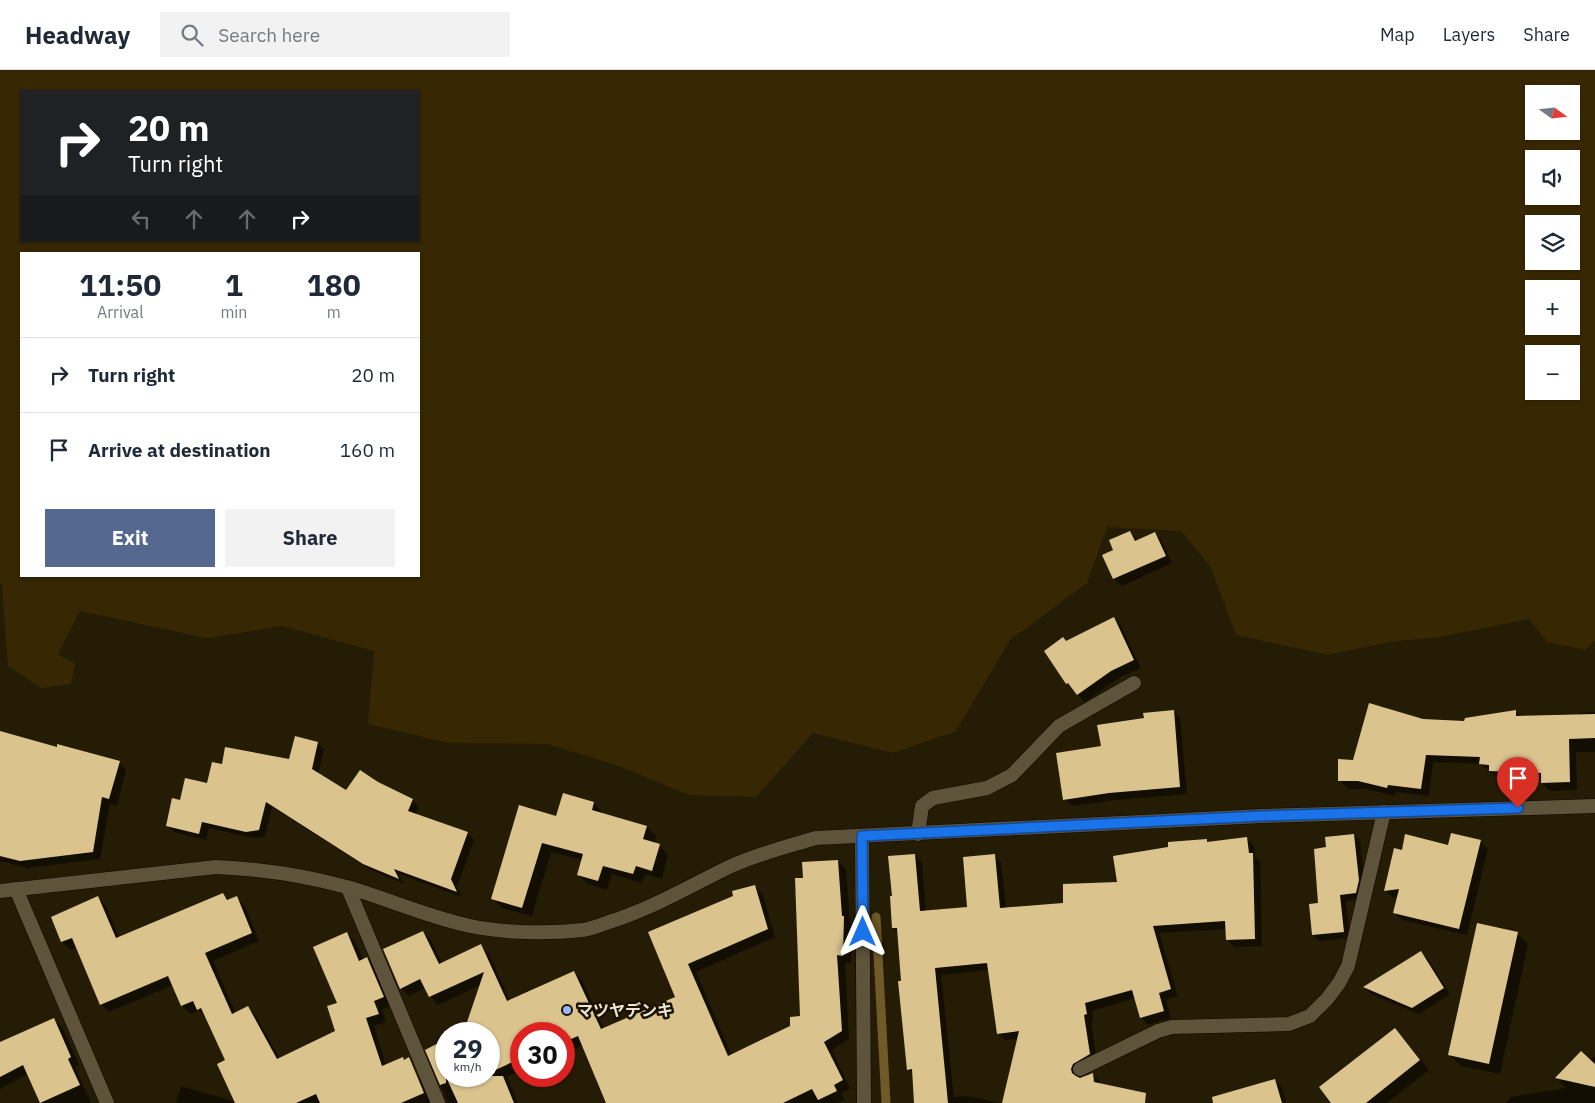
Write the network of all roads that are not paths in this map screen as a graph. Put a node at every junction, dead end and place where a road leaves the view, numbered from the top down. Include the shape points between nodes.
1 (1134, 683) dead end
2 (1595, 806) edge
3 (1384, 812) junction
4 (918, 834) junction
5 (862, 836) junction
6 (16, 888) junction
7 (348, 888) junction
8 (0, 891) edge
9 (1080, 1069) dead end
10 (108, 1103) edge
11 (438, 1103) edge
12 (864, 1103) edge

1 - 4 street via 1059,726 1012,775 987,788 933,798 922,806
2 - 3 street
3 - 4 street
3 - 9 street via 1348,966 1327,999 1310,1016 1289,1024 1172,1027
4 - 5 street
5 - 7 street via 816,838 764,853 628,916 585,930 507,931 470,926
5 - 12 street
6 - 7 street via 216,867 294,874
6 - 8 street
6 - 10 street
7 - 11 street

